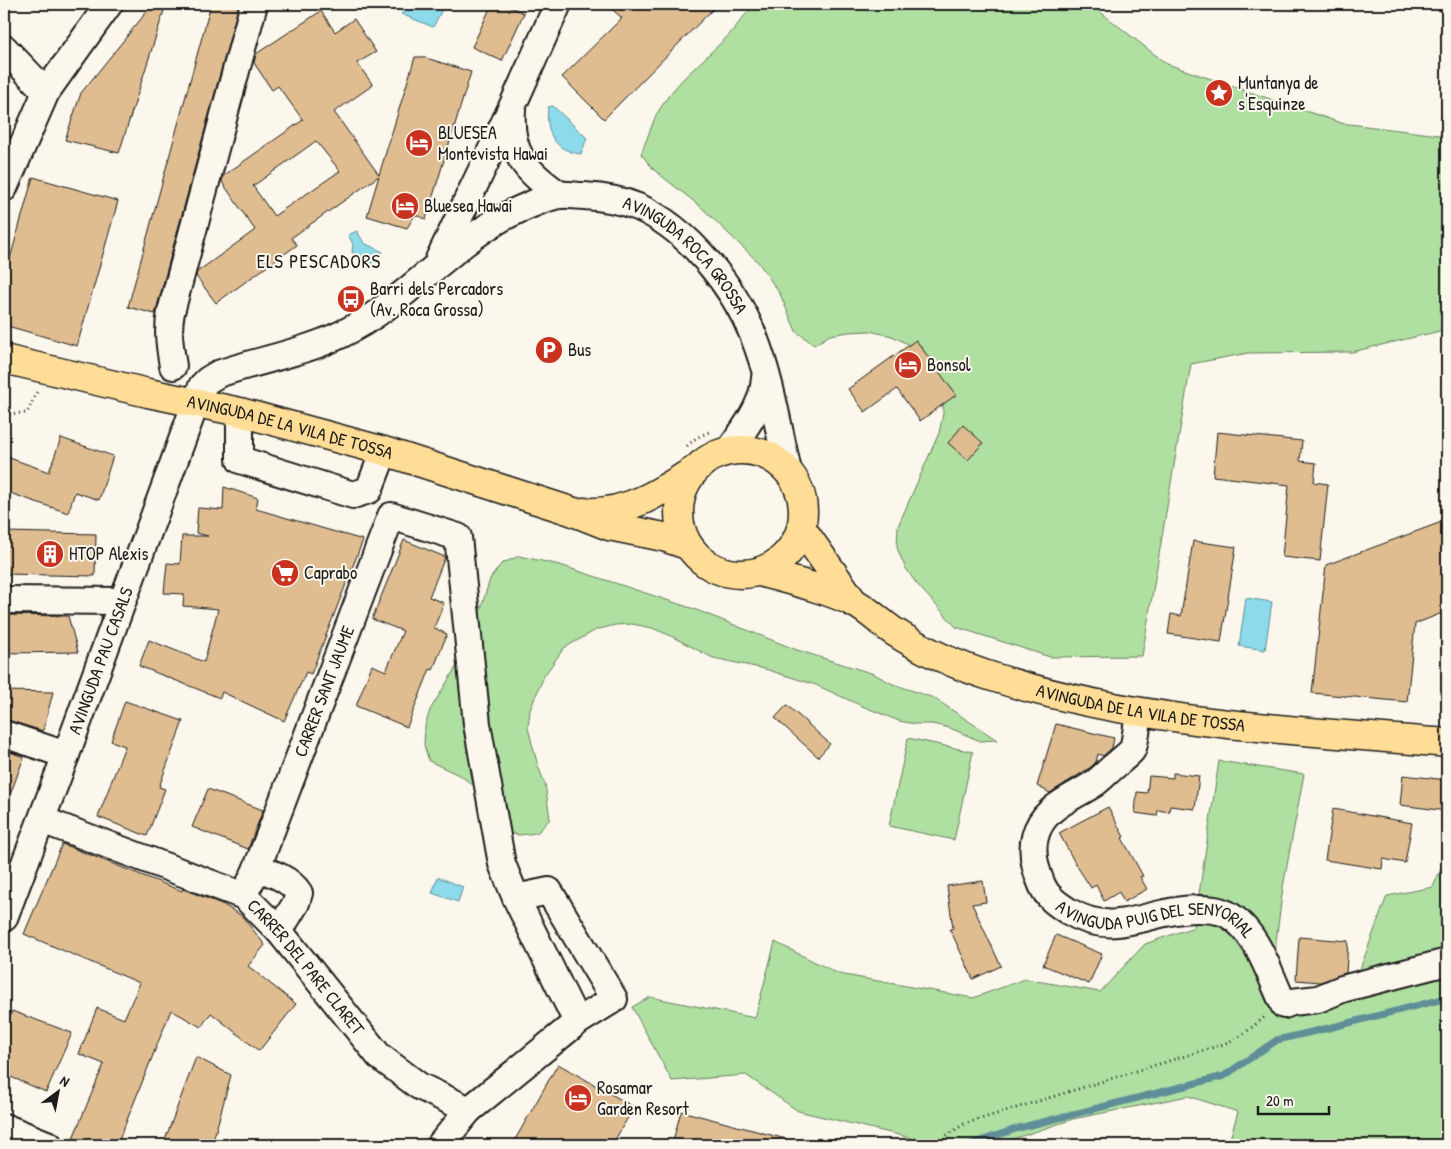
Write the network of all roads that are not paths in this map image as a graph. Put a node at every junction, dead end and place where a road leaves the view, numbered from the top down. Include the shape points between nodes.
1 (109, 4) edge
2 (254, 4) edge
3 (558, 4) edge
4 (4, 48) edge
5 (46, 92) junction
6 (512, 107) junction
7 (4, 188) edge
8 (550, 198) junction
9 (433, 270) junction
10 (4, 359) edge
11 (173, 366) dead end
12 (766, 372) junction
13 (196, 403) junction
14 (240, 412) junction
15 (722, 440) junction
16 (384, 450) junction
17 (689, 460) junction
18 (788, 471) junction
19 (571, 511) junction
20 (802, 529) junction
21 (687, 544) junction
22 (760, 572) junction
23 (4, 600) edge
24 (122, 600) junction
25 (854, 603) junction
26 (1139, 712) junction
27 (4, 734) edge
28 (1447, 743) edge
29 (66, 756) junction
30 (42, 820) junction
31 (257, 868) junction
32 (244, 896) junction
33 (516, 898) junction
34 (4, 918) edge
35 (279, 931) junction
36 (1447, 962) edge
37 (578, 1022) junction
38 (469, 1110) junction
39 (4, 1128) edge
40 (49, 1145) edge
41 (440, 1145) edge

1 - 5 street
2 - 11 street via 168,325
3 - 6 street, AVINGUDA ROCA GROSSA
4 - 5 street
5 - 7 street
6 - 8 street, AVINGUDA ROCA GROSSA via 512,140
6 - 9 street, AVINGUDA ROCA GROSSA
8 - 9 street, AVINGUDA ROCA GROSSA via 482,230
8 - 12 street, AVINGUDA ROCA GROSSA via 616,200 637,206 669,224 700,254 731,294 753,335
9 - 13 street, AVINGUDA ROCA GROSSA via 399,298 342,334 313,346 218,374 202,386
10 - 13 main road, AVINGUDA DE LA VILA DE TOSSA
12 - 15 street, AVINGUDA ROCA GROSSA via 764,392 756,412
12 - 18 street, AVINGUDA ROCA GROSSA
13 - 14 main road, AVINGUDA DE LA VILA DE TOSSA
13 - 24 street, AVINGUDA PAU CASALS
14 - 16 main road, AVINGUDA DE LA VILA DE TOSSA
14 - 16 street via 240,460 353,495 369,490
15 - 17 main road via 710,458
15 - 18 main road via 772,458
16 - 19 main road, AVINGUDA DE LA VILA DE TOSSA
17 - 19 main road, AVINGUDA DE LA VILA DE TOSSA via 654,496 626,508 594,513
17 - 21 main road via 679,509
18 - 20 main road via 804,501
19 - 21 main road, AVINGUDA DE LA VILA DE TOSSA via 608,526
20 - 22 main road via 784,559
20 - 25 main road, AVINGUDA DE LA VILA DE TOSSA
21 - 22 main road via 697,557 719,571 746,575
22 - 25 main road, AVINGUDA DE LA VILA DE TOSSA
23 - 24 street
24 - 29 street, AVINGUDA PAU CASALS
25 - 26 main road, AVINGUDA DE LA VILA DE TOSSA via 902,636 957,665 1039,691
26 - 28 main road, AVINGUDA DE LA VILA DE TOSSA via 1202,722
26 - 36 street, AVINGUDA PUIG DEL SENYORIAL via 1132,750 1096,782 1049,812 1039,824 1034,838 1035,863 1044,892 1056,904 1082,920 1102,924 1192,909 1226,913 1249,932 1284,1005 1318,999 1342,989
27 - 29 street
29 - 30 street, AVINGUDA PAU CASALS
30 - 32 street, CARRER DEL PARE CLARET
30 - 34 street, AVINGUDA PAU CASALS
31 - 32 street, CARRER SANT JAUME
31 - 33 street, CARRER SANT JAUME via 391,516 458,537 477,724 502,864
31 - 35 street via 294,886 299,893
32 - 35 street, CARRER DEL PARE CLARET
33 - 37 street
33 - 37 street via 550,891 614,999
35 - 38 street, CARRER DEL PARE CLARET via 379,1056 419,1086
37 - 38 street
38 - 41 street
39 - 40 street

